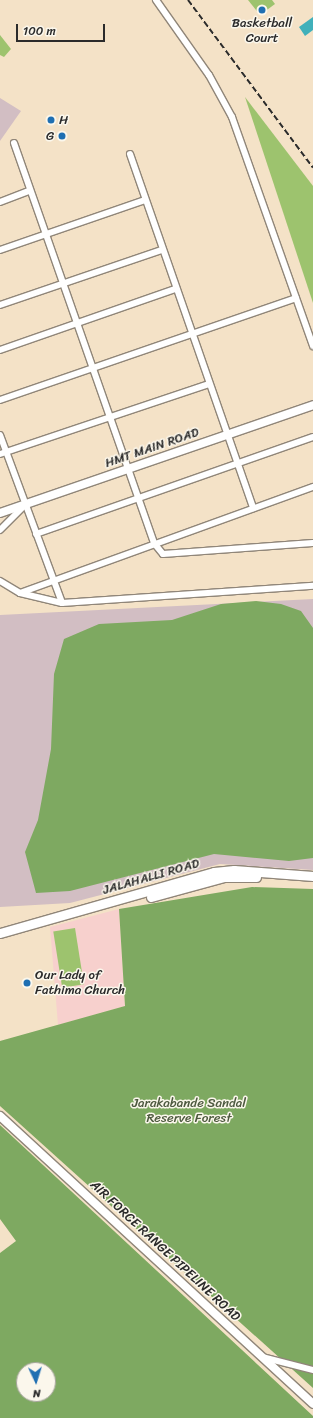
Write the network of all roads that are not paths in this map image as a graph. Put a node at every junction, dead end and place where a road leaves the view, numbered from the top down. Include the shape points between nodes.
1 (156, 0) edge
2 (14, 143) dead end
3 (130, 154) dead end
4 (29, 191) junction
5 (145, 200) junction
6 (0, 202) edge
7 (44, 234) junction
8 (0, 250) edge
9 (162, 250) junction
10 (62, 284) junction
11 (175, 289) junction
12 (296, 298) junction
13 (0, 305) edge
14 (76, 322) junction
15 (191, 333) junction
16 (313, 346) edge
17 (0, 350) edge
18 (91, 366) junction
19 (209, 384) junction
20 (0, 400) edge
21 (313, 405) edge
22 (110, 418) junction
23 (227, 434) junction
24 (0, 435) edge
25 (313, 437) edge
26 (3, 453) edge
27 (237, 463) junction
28 (128, 469) junction
29 (313, 487) edge
30 (138, 498) junction
31 (25, 505) junction
32 (253, 508) junction
33 (0, 513) edge
34 (0, 530) edge
35 (36, 534) junction
36 (154, 543) junction
37 (313, 543) edge
38 (52, 579) junction
39 (0, 581) edge
40 (313, 586) edge
41 (20, 593) junction
42 (62, 603) junction
43 (313, 876) edge
44 (313, 882) edge
45 (175, 887) junction
46 (0, 933) edge
47 (0, 938) edge
48 (0, 1116) edge
49 (262, 1357) junction
50 (313, 1370) edge
51 (313, 1404) edge

1 - 12 street via 209,75 232,116
2 - 4 street
3 - 5 street
4 - 6 street
4 - 7 street
5 - 7 street
5 - 9 street
7 - 8 street
7 - 10 street
9 - 10 street
9 - 11 street
10 - 13 street
10 - 14 street
11 - 14 street
11 - 15 street
12 - 15 street
12 - 16 street
14 - 17 street
14 - 18 street
15 - 18 street
15 - 19 street
18 - 20 street
18 - 22 street
19 - 22 street
19 - 23 street
21 - 23 street, HMT MAIN ROAD
22 - 26 street
22 - 28 street
23 - 27 street
23 - 28 street, HMT MAIN ROAD
24 - 26 street
25 - 27 street
26 - 31 street
27 - 30 street
27 - 32 street
28 - 30 street
28 - 31 street, HMT MAIN ROAD
29 - 32 street
30 - 35 street
30 - 36 street
31 - 33 street, HMT MAIN ROAD
31 - 34 street
31 - 35 street
32 - 36 street
35 - 38 street
36 - 37 street via 162,554
36 - 38 street
38 - 41 street
38 - 42 street
39 - 41 street
40 - 42 street
41 - 42 street
43 - 45 main road, JALAHALLI ROAD via 234,870
44 - 45 main road via 231,877
45 - 46 main road, JALAHALLI ROAD
45 - 47 main road
48 - 49 street, AIR FORCE RANGE PIPELINE ROAD
49 - 50 street
49 - 51 street, AIR FORCE RANGE PIPELINE ROAD

